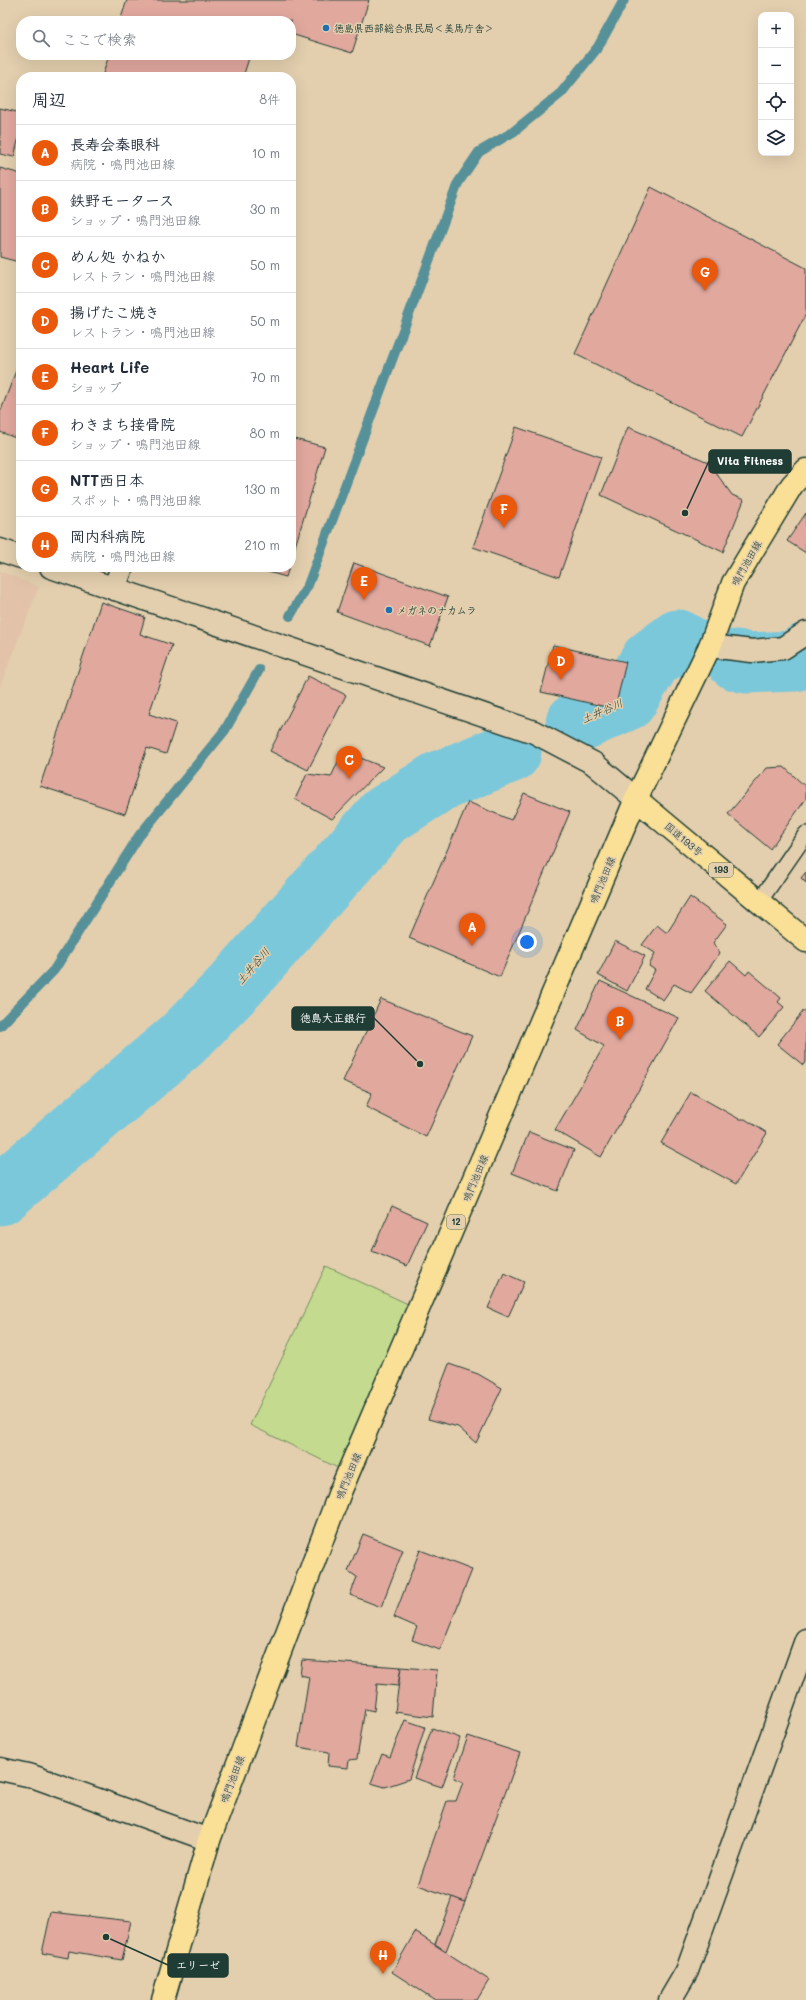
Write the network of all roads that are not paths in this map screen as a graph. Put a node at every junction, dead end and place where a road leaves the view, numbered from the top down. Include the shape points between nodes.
1 (806, 470) edge
2 (0, 550) edge
3 (16, 555) edge
4 (65, 572) edge
5 (120, 572) edge
6 (114, 589) junction
7 (806, 633) edge
8 (710, 646) junction
9 (636, 799) junction
10 (806, 834) edge
11 (759, 902) junction
12 (806, 941) edge
13 (806, 1640) edge
14 (0, 1769) edge
15 (209, 1840) junction
16 (163, 2000) edge
17 (670, 2000) edge

1 - 8 main road, 鳴門池田線 / 12 via 792,485 733,583
2 - 3 street
4 - 6 street
5 - 6 street
6 - 9 street via 534,732 593,763
7 - 8 street via 783,648 752,651
8 - 9 main road, 鳴門池田線 / 12
9 - 11 main road, 国道193号 / 193
9 - 15 main road, 鳴門池田線 / 12 via 340,1492
10 - 11 lane
11 - 12 main road, 国道193号 / 193
13 - 17 street via 687,1971
14 - 15 street via 32,1776
15 - 16 main road, 鳴門池田線 / 12

